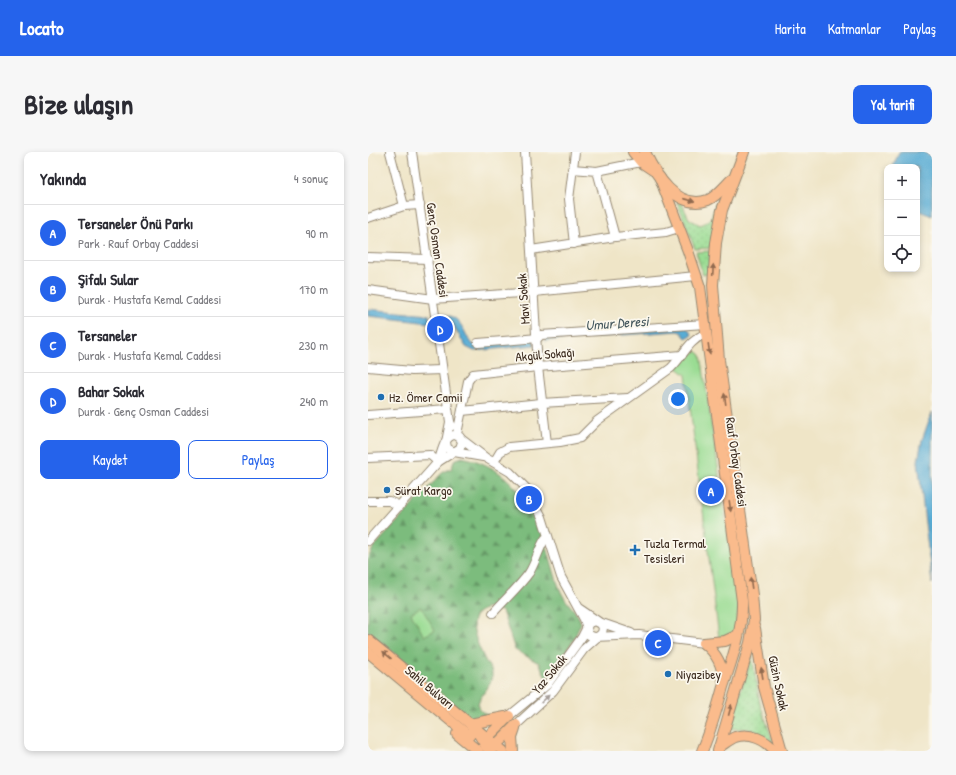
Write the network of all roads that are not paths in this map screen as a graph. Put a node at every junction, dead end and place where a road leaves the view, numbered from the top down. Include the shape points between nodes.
1 (390, 152) edge
2 (412, 152) edge
3 (525, 152) edge
4 (574, 152) edge
5 (633, 152) edge
6 (645, 152) edge
7 (744, 152) edge
8 (641, 162) junction
9 (572, 169) junction
10 (597, 171) junction
11 (658, 175) junction
12 (735, 176) junction
13 (420, 205) junction
14 (404, 206) junction
15 (368, 218) edge
16 (679, 228) junction
17 (615, 237) junction
18 (574, 244) junction
19 (531, 250) junction
20 (368, 256) edge
21 (428, 258) junction
22 (696, 276) junction
23 (368, 290) edge
24 (534, 292) junction
25 (433, 299) junction
26 (706, 329) junction
27 (538, 338) junction
28 (478, 343) dead end
29 (682, 355) junction
30 (368, 367) edge
31 (538, 367) junction
32 (442, 370) junction
33 (629, 398) junction
34 (541, 403) junction
35 (447, 409) junction
36 (462, 411) junction
37 (368, 415) edge
38 (450, 422) junction
39 (459, 436) junction
40 (446, 442) junction
41 (547, 443) junction
42 (457, 451) junction
43 (368, 458) edge
44 (490, 460) junction
45 (438, 462) junction
46 (368, 501) edge
47 (400, 506) junction
48 (545, 539) dead end
49 (368, 541) edge
50 (576, 606) junction
51 (493, 613) dead end
52 (754, 620) junction
53 (599, 622) junction
54 (586, 629) junction
55 (639, 635) junction
56 (738, 635) junction
57 (598, 637) junction
58 (368, 640) edge
59 (704, 643) junction
60 (368, 652) edge
61 (723, 686) junction
62 (425, 700) junction
63 (509, 716) junction
64 (474, 724) junction
65 (516, 725) junction
66 (488, 738) junction
67 (491, 749) edge
68 (718, 749) edge
69 (508, 751) edge
70 (514, 751) edge
71 (702, 751) edge
72 (775, 751) edge
73 (782, 751) edge

1 - 14 street
2 - 13 street, Genç Osman Caddesi
3 - 19 street, Mavi Sokak
4 - 9 street
5 - 8 main road, Rauf Orbay Caddesi
6 - 11 main road, Rauf Orbay Caddesi
7 - 12 main road, Rauf Orbay Caddesi
8 - 10 street
8 - 11 main road, Rauf Orbay Caddesi
9 - 10 street
9 - 18 street via 569,206
10 - 17 street
11 -> 12 main road, Rauf Orbay Caddesi via 680,197 701,202 714,196
11 - 16 main road, Rauf Orbay Caddesi
52 -> 12 main road, Rauf Orbay Caddesi via 713,299 713,269 718,225
13 - 14 street
13 - 21 street, Genç Osman Caddesi
14 - 15 street
16 - 17 street via 666,232
16 - 22 main road, Rauf Orbay Caddesi
17 - 18 street
18 - 19 street
19 - 24 street, Mavi Sokak
20 - 21 street
21 - 25 street, Genç Osman Caddesi
22 - 24 street
22 - 26 main road, Rauf Orbay Caddesi
23 - 25 street
24 - 25 street
24 - 27 street, Mavi Sokak
25 - 32 street, Genç Osman Caddesi
26 - 27 street via 557,334 542,335
26 - 29 street via 688,344
26 -> 56 main road, Rauf Orbay Caddesi via 741,587 742,610
27 - 28 street
27 - 31 street, Mavi Sokak
29 - 31 street, Akgül Sokağı
29 - 33 street via 671,368
30 - 32 street via 412,371
31 - 34 street, Mavi Sokak
31 - 36 street, Akgül Sokağı via 473,374 468,381
32 - 35 street, Genç Osman Caddesi
33 - 34 street
33 - 41 street via 597,421 580,438
34 - 36 street
34 - 41 street, Mavi Sokak
35 - 37 street
35 - 38 street, Genç Osman Caddesi
36 - 39 street, Akgül Sokağı
38 - 39 street, Genç Osman Caddesi
38 - 40 street, Genç Osman Caddesi
39 - 40 street via 451,435
39 - 42 street via 462,445
39 - 44 street
40 - 42 street via 449,450
40 - 45 street, Genç Osman Caddesi
41 - 44 street via 505,448
42 - 44 street
42 - 45 street, Genç Osman Caddesi
43 - 45 street via 430,455
44 - 50 street via 522,483 533,497 562,577
45 - 47 street, Genç Osman Caddesi
46 - 47 street via 389,501
47 - 49 street, Genç Osman Caddesi
48 - 51 street via 528,573
50 - 53 street
50 - 54 street via 584,619
68 -> 52 main road, Rauf Orbay Caddesi via 750,643
73 -> 52 main road, Güzin Sokak via 764,687
53 - 54 street via 591,622
53 - 55 street
53 - 57 street via 603,628
54 - 57 street via 589,635
54 - 63 street, Yaz Sokak via 547,685
55 - 57 street
55 - 59 street
56 - 59 main road via 725,642
56 - 61 main road, Rauf Orbay Caddesi
65 -> 57 street, Yaz Sokak via 553,691 584,649
64 -> 58 main road, Sahil Bulvarı
59 - 61 main road via 721,664
60 - 62 main road, Sahil Bulvarı
61 - 71 main road, Rauf Orbay Caddesi via 713,724
62 - 64 main road, Sahil Bulvarı via 469,736
62 - 67 main road via 457,734
63 - 64 main road
63 - 66 main road
64 - 66 main road, Sahil Bulvarı
64 - 67 main road, Sahil Bulvarı
65 - 67 main road
65 - 70 main road via 512,737
66 - 67 main road
67 - 69 street
68 - 72 main road via 735,737 749,736 762,740

